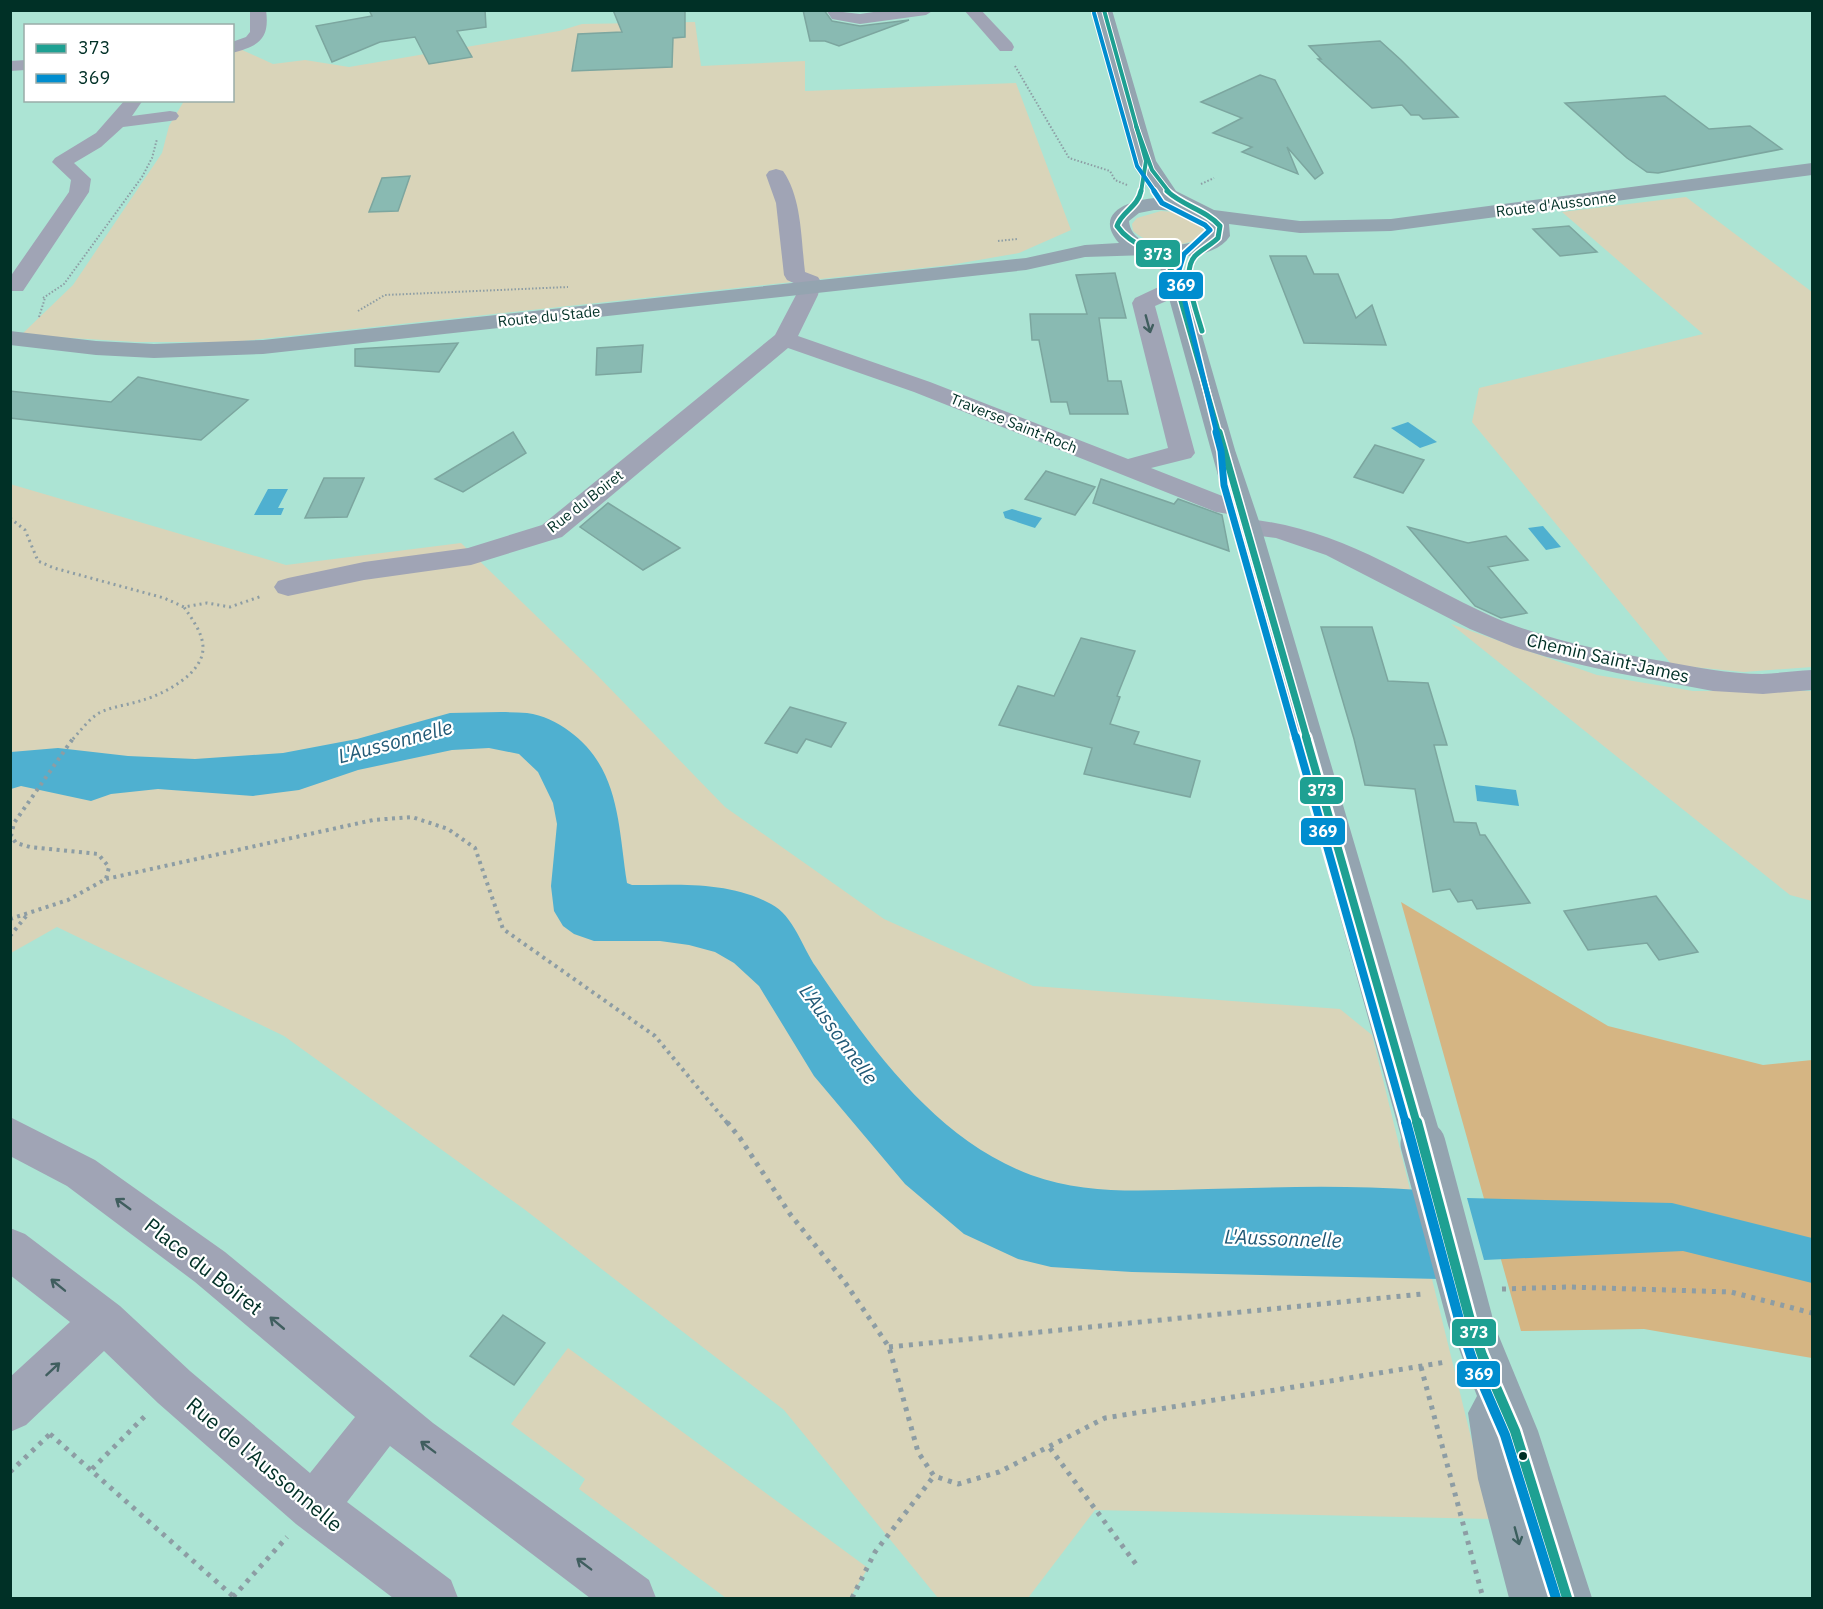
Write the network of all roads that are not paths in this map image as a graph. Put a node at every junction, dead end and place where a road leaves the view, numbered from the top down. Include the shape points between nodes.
1 (258, 10) edge
2 (834, 10) edge
3 (926, 10) edge
4 (972, 10) edge
5 (1104, 10) edge
6 (234, 47) edge
7 (1005, 47) road end
8 (133, 102) edge
9 (170, 116) dead end
10 (121, 122) junction
11 (1146, 162) junction
12 (1812, 169) edge
13 (776, 176) dead end
14 (1190, 207) junction
15 (1132, 209) junction
16 (1211, 216) junction
17 (1117, 226) junction
18 (1299, 227) junction
19 (1210, 244) junction
20 (1150, 249) junction
21 (1085, 251) junction
22 (15, 286) dead end
23 (810, 288) junction
24 (1177, 288) junction
25 (10, 338) edge
26 (785, 339) junction
27 (1128, 468) junction
28 (1234, 482) junction
29 (1244, 517) junction
30 (288, 587) road end
31 (1812, 680) edge
32 (10, 1135) edge
33 (10, 1248) edge
34 (104, 1321) junction
35 (1481, 1322) junction
36 (10, 1409) edge
37 (386, 1414) junction
38 (313, 1507) junction
39 (433, 1599) edge
40 (631, 1599) edge
41 (1534, 1599) edge
42 (1567, 1599) edge

1 - 6 street via 257,36
2 - 3 street via 838,16 860,19
4 - 7 street
5 - 11 main road
8 - 10 street
9 - 10 street
10 - 22 street via 106,137 62,162 81,179 79,192
11 - 14 main road via 1169,195
11 - 15 main road, Route du Stade via 1143,187
12 - 18 main road, Route d'Aussonne via 1391,225
13 - 23 street via 786,203 795,275 810,282
14 - 15 main road via 1166,204
14 - 16 main road, Route d'Aussonne
15 - 17 main road, Route du Stade via 1119,219
16 - 18 main road, Route d'Aussonne
16 - 19 main road via 1221,231
17 - 20 main road via 1125,238
17 - 21 main road, Route du Stade
18 - 19 main road, Route d'Aussonne via 1234,236
19 - 20 main road, Route d'Aussonne via 1181,252
19 - 28 main road via 1190,263 1188,273 1231,449
20 - 21 main road, Route du Stade
20 - 24 main road via 1167,260
21 - 23 main road, Route du Stade via 1026,264
23 - 25 main road, Route du Stade via 251,348 154,351
23 - 26 street, Rue du Boiret
24 -> 27 street via 1143,303 1182,453
24 - 28 main road
26 - 27 street, Traverse Saint-Roch via 922,387
26 - 30 street, Rue du Boiret via 552,531 471,556 364,571
27 - 29 street, Traverse Saint-Roch
28 - 29 main road
29 - 31 street, Chemin Saint-James via 1264,527 1309,538 1525,640 1629,666 1704,679 1761,684
29 - 35 main road, bridge via 1423,1144
37 -> 32 street, Place du Boiret via 210,1267 81,1173
34 -> 33 street
36 -> 34 street
34 - 38 street, Rue de l'Aussonnelle
35 -> 41 main road via 1502,1479
35 - 42 main road
37 - 38 street
40 -> 37 street, Place du Boiret
38 - 39 street, Rue de l'Aussonnelle

